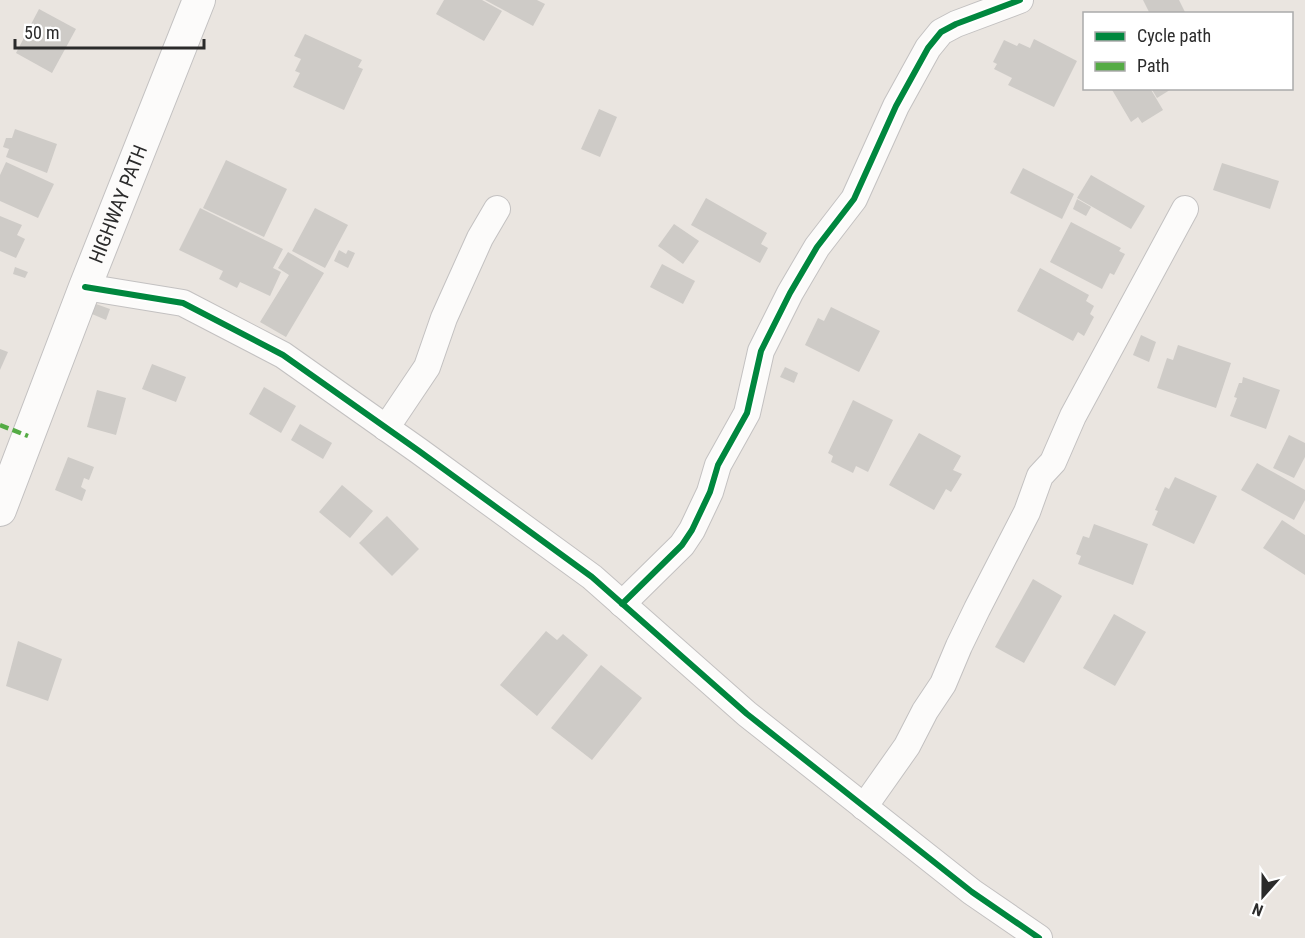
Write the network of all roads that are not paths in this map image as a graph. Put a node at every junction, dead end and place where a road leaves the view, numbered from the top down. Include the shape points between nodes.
1 (199, 0) edge
2 (1020, 0) edge
3 (1185, 208) dead end
4 (497, 209) dead end
5 (85, 287) junction
6 (386, 428) junction
7 (0, 510) edge
8 (622, 604) junction
9 (864, 807) junction
10 (1040, 938) edge

1 - 5 street, HIGHWAY PATH
2 - 8 street via 956,24 928,48 896,106 854,199 817,246 761,351 747,413 718,465 692,530 682,545
3 - 9 street via 1073,417 1053,462 1040,477 1027,512 943,684 907,746
4 - 6 street via 444,318 427,367
5 - 6 street via 183,303 283,355
5 - 7 street, HIGHWAY PATH
6 - 8 street via 592,577
8 - 9 street via 747,714
9 - 10 street

